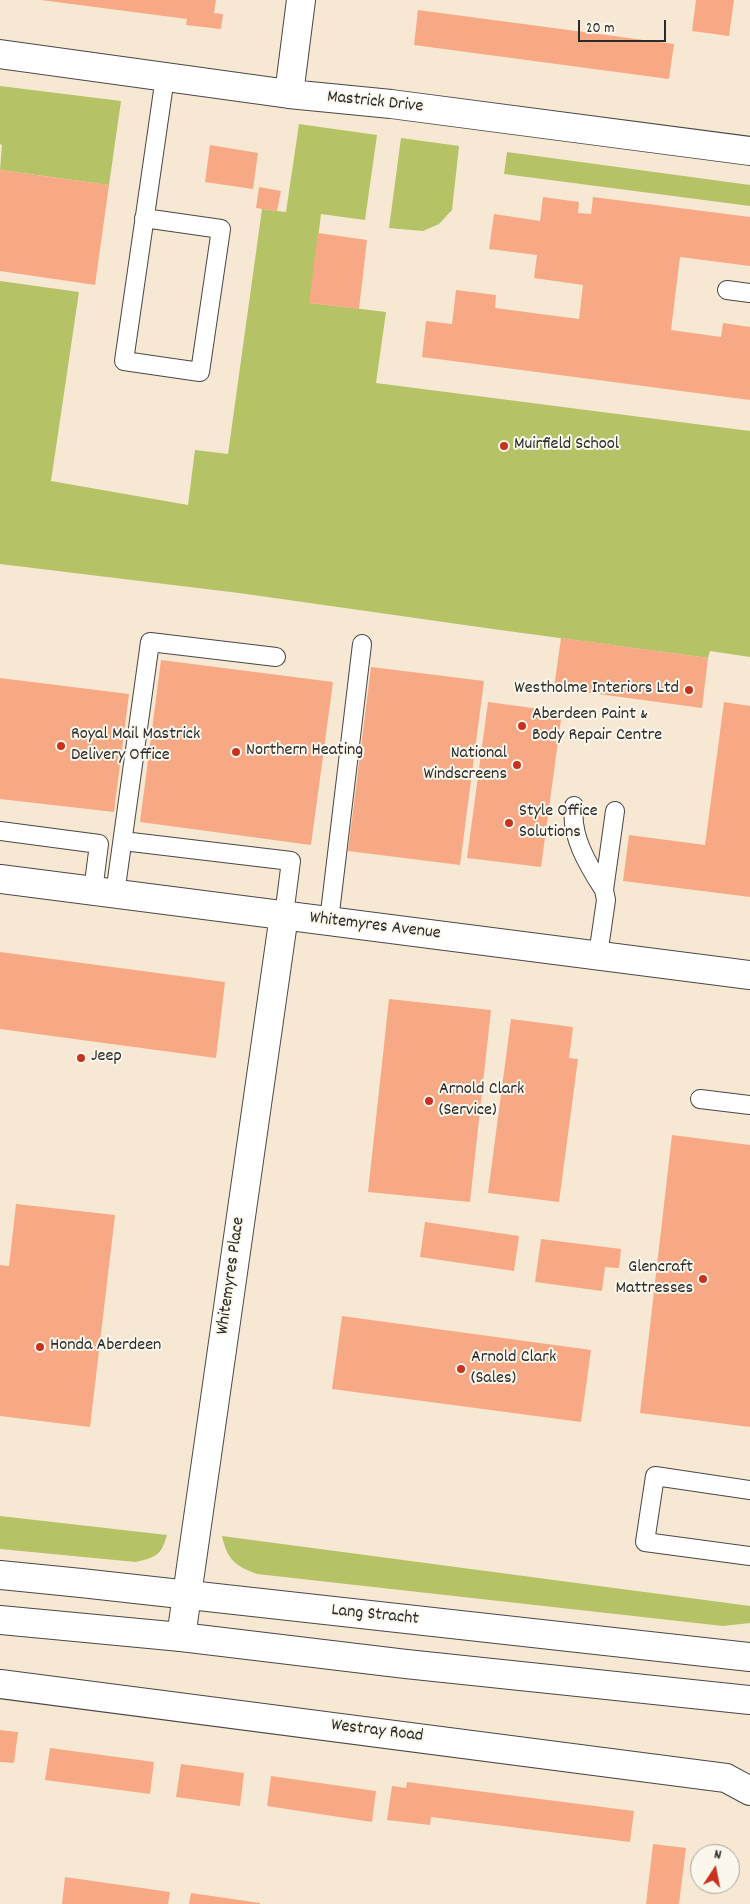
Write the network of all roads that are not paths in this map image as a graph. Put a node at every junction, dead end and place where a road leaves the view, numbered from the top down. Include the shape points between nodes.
1 (301, 0) edge
2 (0, 54) edge
3 (165, 77) junction
4 (289, 94) junction
5 (750, 151) edge
6 (144, 218) junction
7 (727, 290) dead end
8 (750, 293) edge
9 (362, 644) dead end
10 (276, 657) dead end
11 (574, 806) dead end
12 (615, 811) dead end
13 (0, 831) edge
14 (123, 841) junction
15 (0, 879) edge
16 (604, 890) junction
17 (104, 893) junction
18 (284, 916) junction
19 (328, 921) junction
20 (598, 955) junction
21 (750, 975) edge
22 (700, 1099) dead end
23 (750, 1105) edge
24 (750, 1490) edge
25 (750, 1556) edge
26 (0, 1575) edge
27 (186, 1595) junction
28 (0, 1620) edge
29 (181, 1637) junction
30 (750, 1657) edge
31 (0, 1684) edge
32 (750, 1700) edge
33 (750, 1791) edge

1 - 4 street
2 - 3 street, Mastrick Drive
3 - 4 street, Mastrick Drive
3 - 6 lane
4 - 5 street, Mastrick Drive via 391,104
6 - 6 lane via 124,361 200,372 221,229
7 - 8 lane
9 - 19 lane
10 - 14 lane via 150,642
11 - 16 lane via 573,818 585,862
12 - 16 lane
13 - 17 lane via 99,844
14 - 17 lane
14 - 18 lane via 291,861
15 - 17 street, Whitemyres Avenue
16 - 20 lane via 606,900
17 - 18 street, Whitemyres Avenue
18 - 19 street, Whitemyres Avenue
18 - 27 street, Whitemyres Place
19 - 20 street, Whitemyres Avenue
20 - 21 street, Whitemyres Avenue
22 - 23 lane
24 - 25 lane via 655,1476 645,1542
26 - 27 street, Lang Stracht
27 - 29 street, Whitemyres Place
27 - 30 street, Lang Stracht
28 - 29 street
29 - 32 street
31 - 33 street, Westray Road via 726,1778

